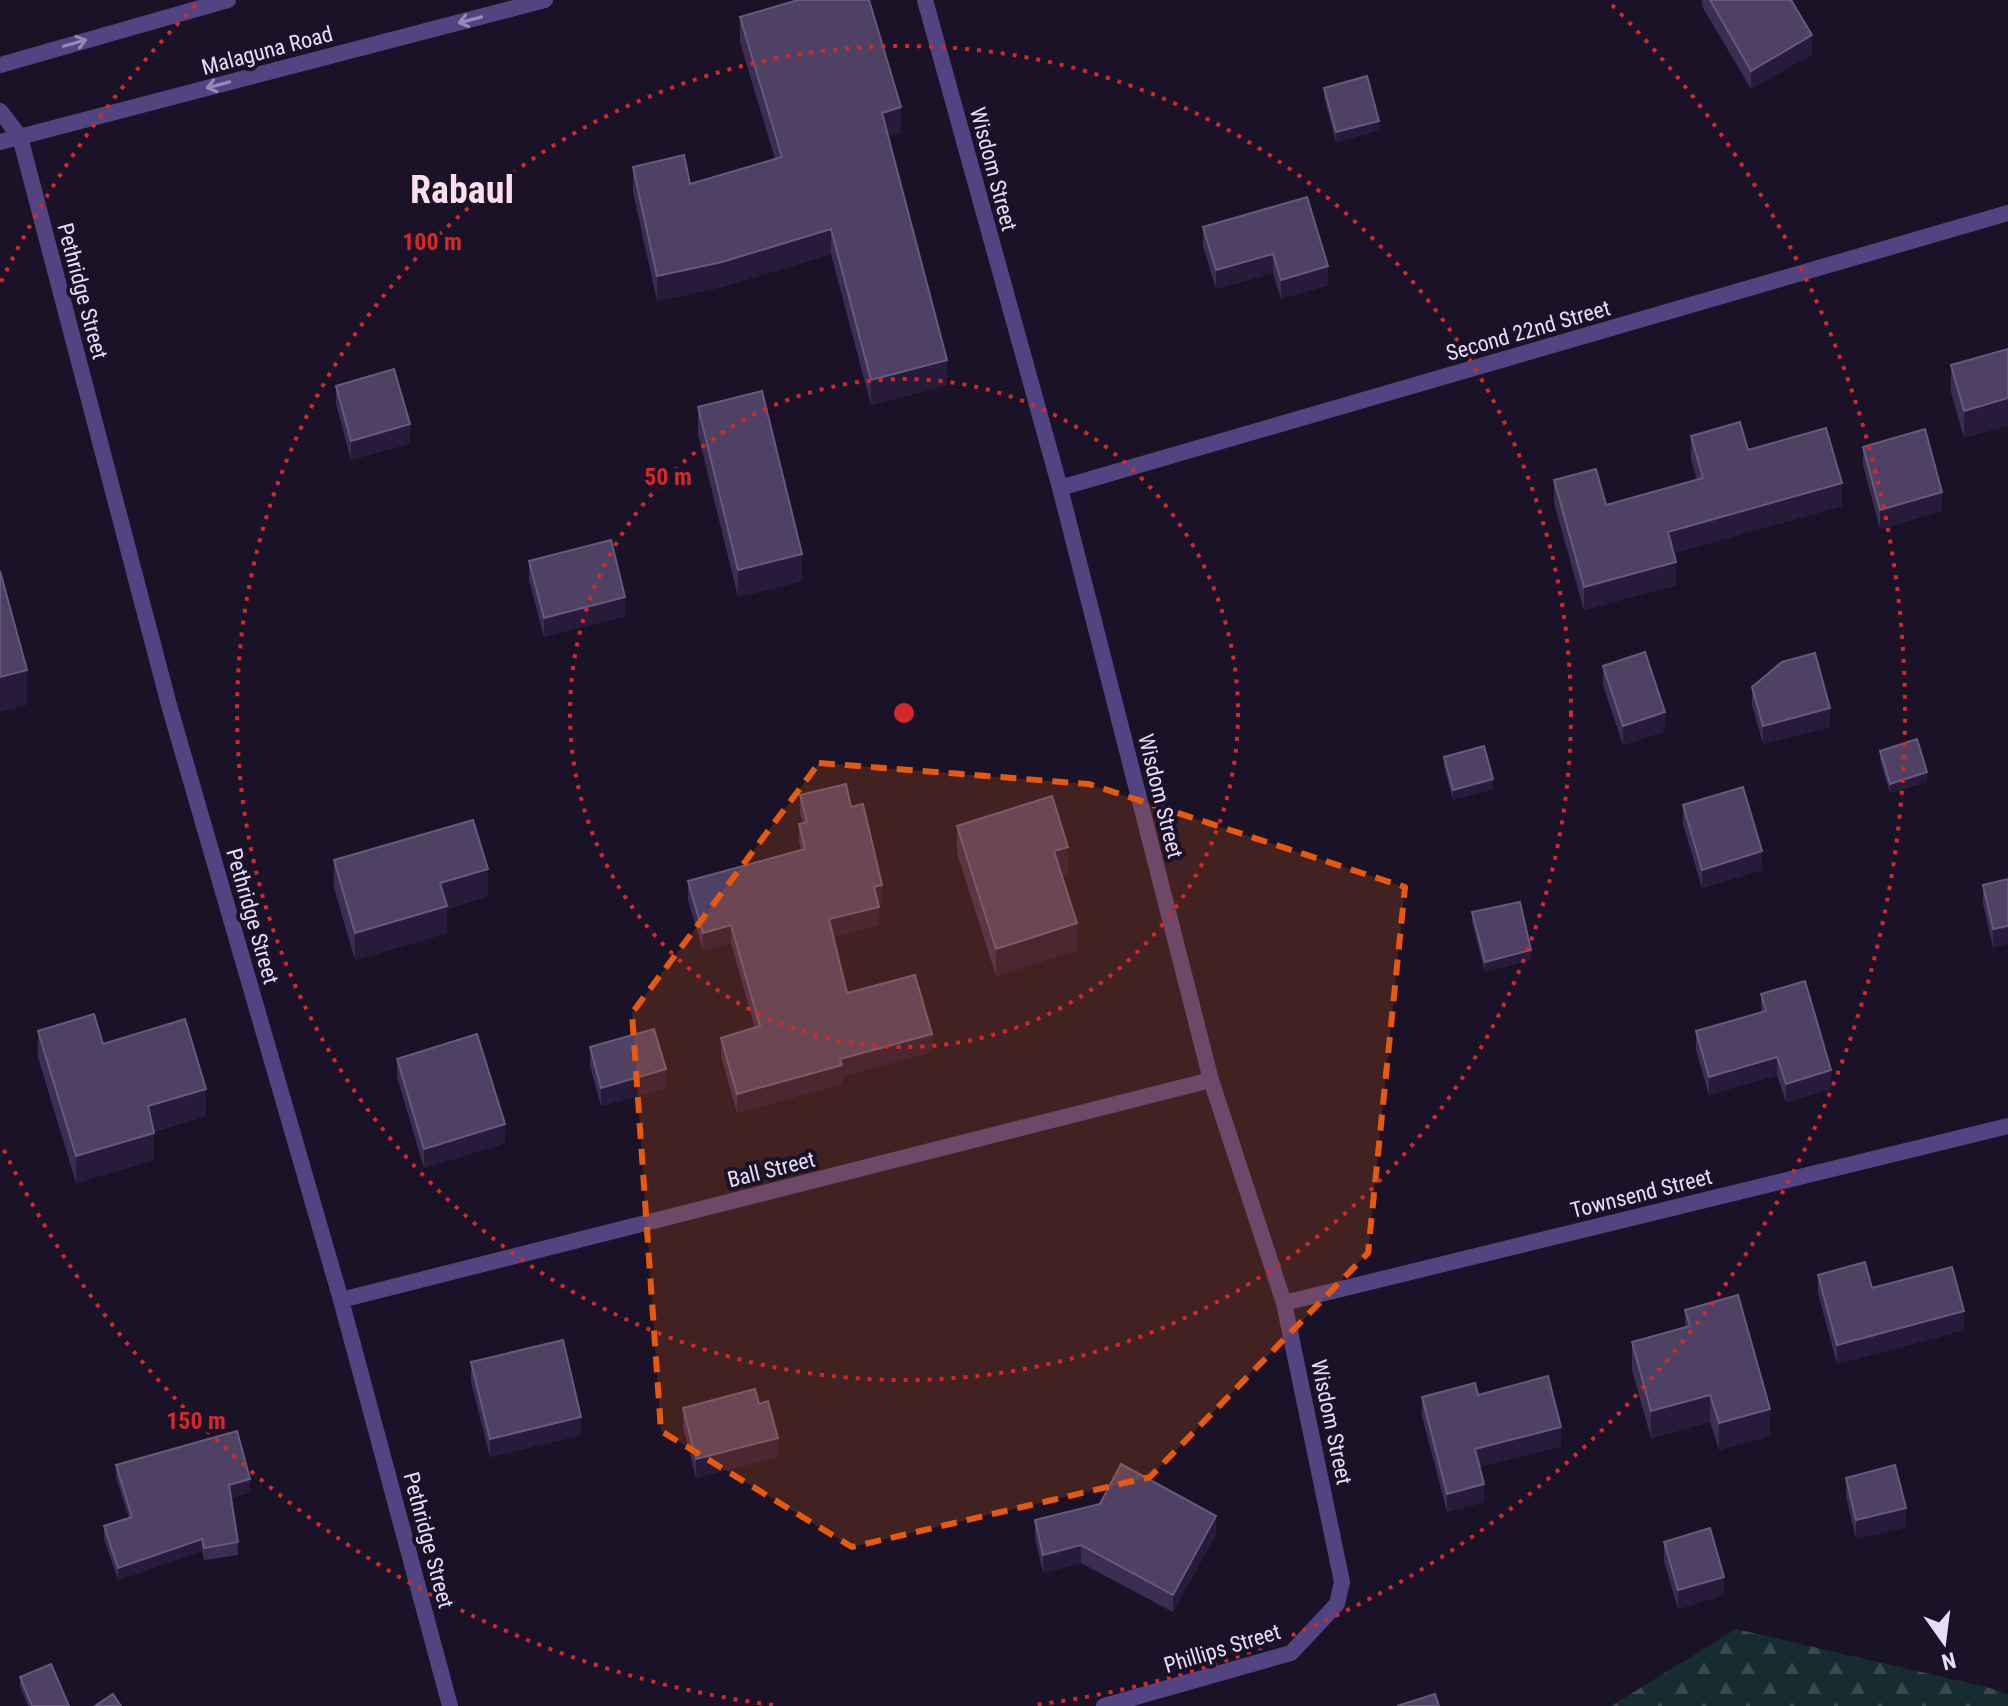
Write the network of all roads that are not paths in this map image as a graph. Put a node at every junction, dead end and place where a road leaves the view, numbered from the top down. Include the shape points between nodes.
1 (228, 0) edge
2 (545, 0) edge
3 (925, 0) edge
4 (0, 65) edge
5 (0, 111) edge
6 (20, 137) junction
7 (0, 142) edge
8 (2008, 213) edge
9 (1060, 488) junction
10 (1211, 1080) junction
11 (2008, 1126) edge
12 (341, 1300) junction
13 (1284, 1303) junction
14 (1337, 1604) joint
15 (450, 1706) edge
16 (1104, 1706) edge

4 -> 1 street
2 -> 6 street, Malaguna Road
3 - 9 street, Wisdom Street
5 - 6 street
6 - 7 street, Malaguna Road
6 - 12 street, Pethridge Street via 165,690
8 - 9 street, Second 22nd Street
9 - 10 street, Wisdom Street
10 - 12 street, Ball Street
10 - 13 street, Wisdom Street
11 - 13 street, Townsend Street
12 - 15 street, Pethridge Street
13 - 14 street, Wisdom Street via 1338,1557 1342,1582
14 - 16 street, Phillips Street via 1291,1653

